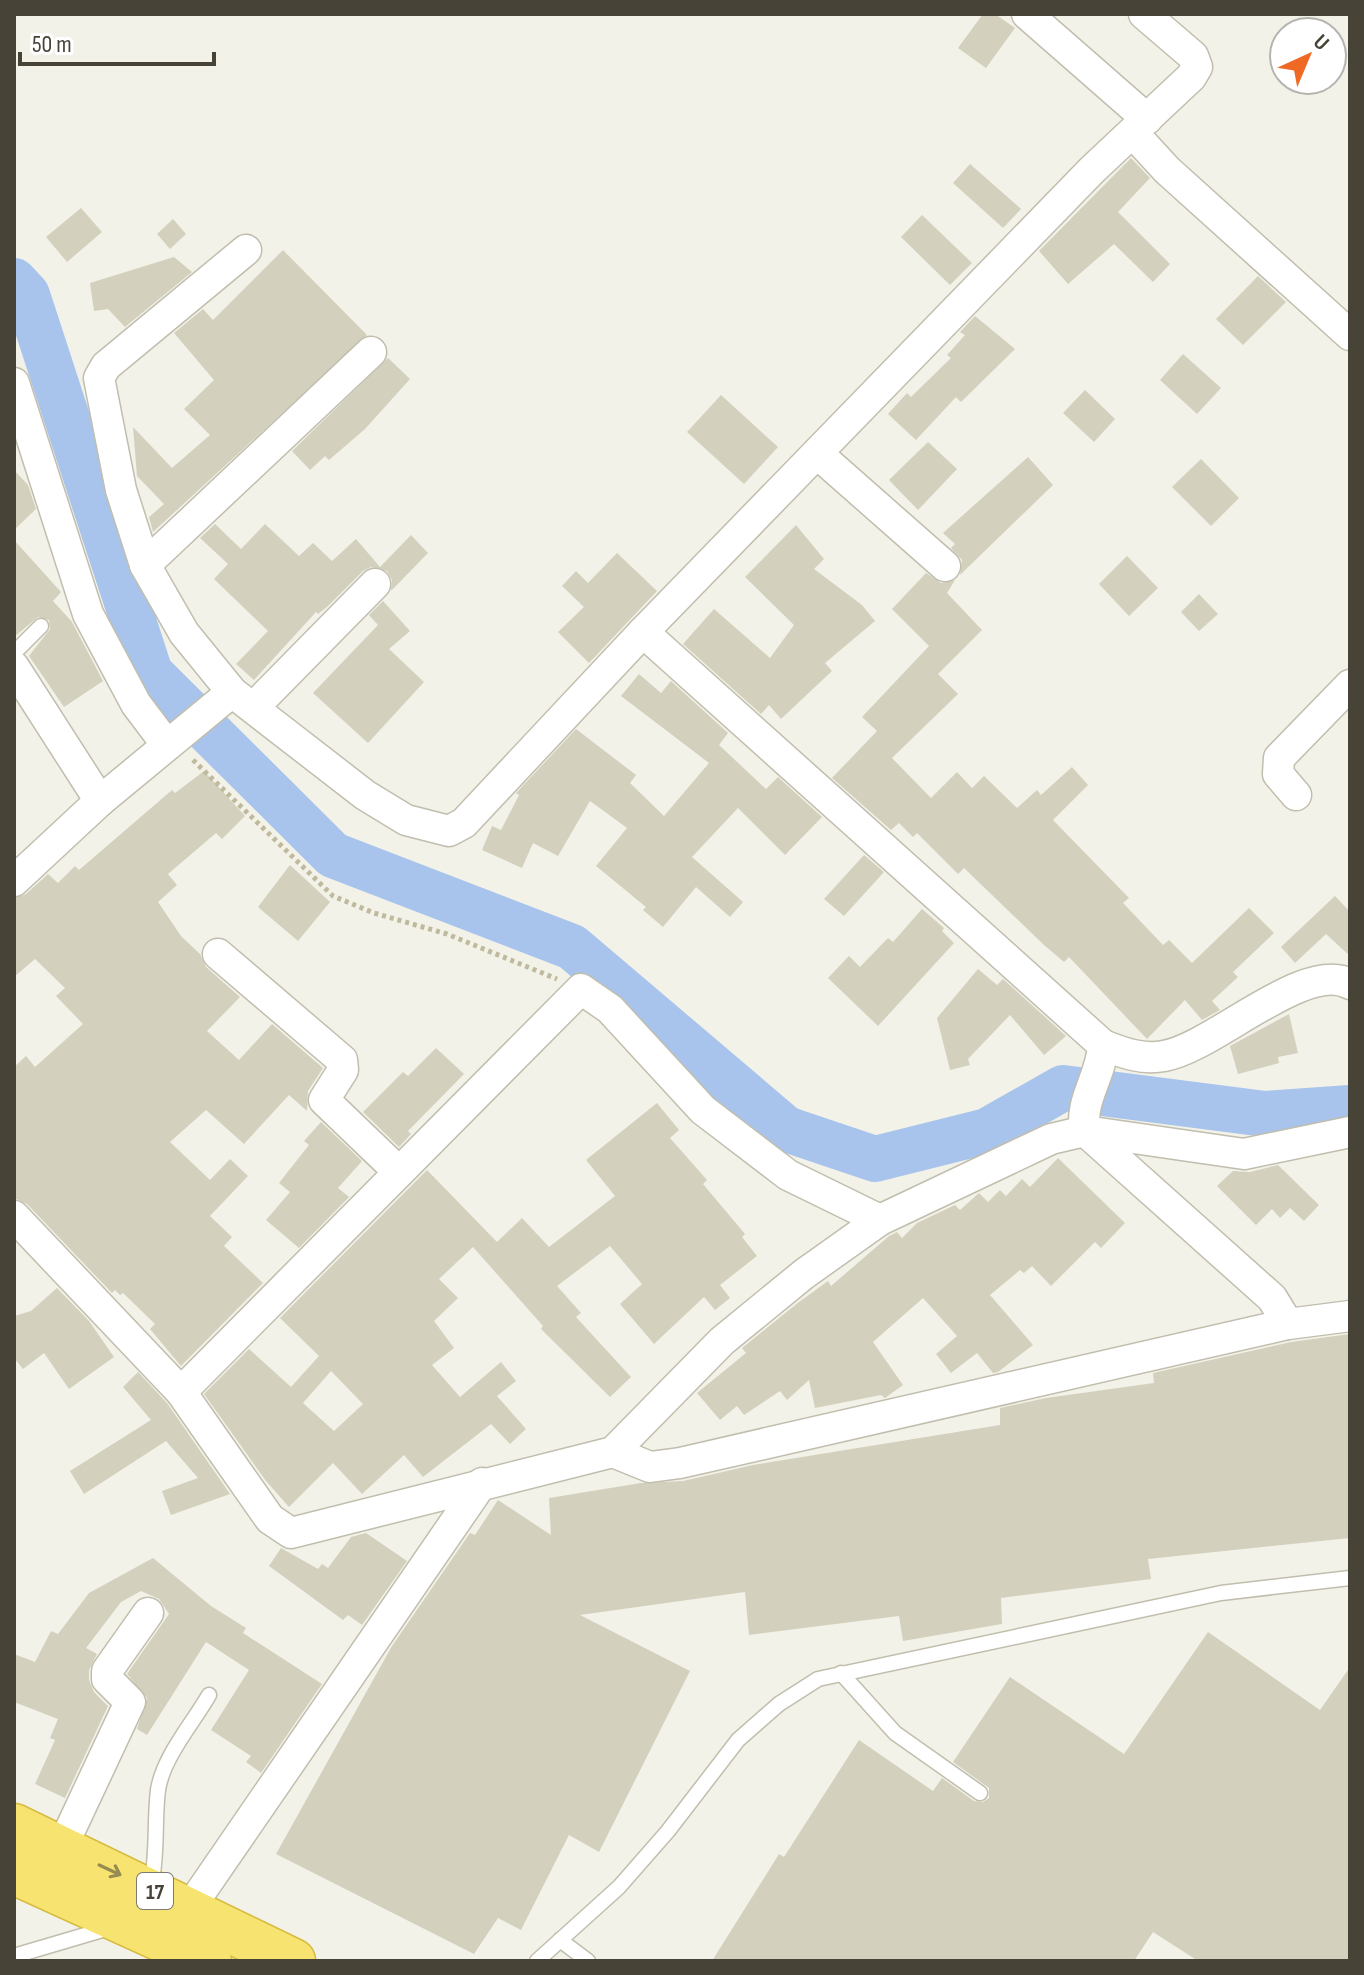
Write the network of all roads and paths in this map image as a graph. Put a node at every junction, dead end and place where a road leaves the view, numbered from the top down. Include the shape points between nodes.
1 (1027, 14) edge
2 (1144, 14) edge
3 (1140, 126) junction
4 (246, 250) dead end
5 (1350, 335) edge
6 (371, 352) dead end
7 (14, 383) edge
8 (819, 455) junction
9 (145, 565) junction
10 (945, 566) dead end
11 (375, 584) dead end
12 (41, 626) dead end
13 (643, 632) junction
14 (14, 653) edge
15 (14, 667) edge
16 (1350, 685) edge
17 (236, 700) junction
18 (172, 740) junction
19 (1296, 795) dead end
20 (100, 801) junction
21 (14, 881) edge
22 (218, 954) dead end
23 (1350, 984) edge
24 (581, 989) junction
25 (1103, 1054) junction
26 (1084, 1122) junction
27 (1350, 1132) edge
28 (399, 1172) junction
29 (14, 1216) edge
30 (880, 1220) junction
31 (1350, 1316) edge
32 (1288, 1324) junction
33 (181, 1392) junction
34 (613, 1452) junction
35 (482, 1483) junction
36 (1350, 1578) edge
37 (148, 1613) dead end
38 (841, 1673) junction
39 (209, 1695) dead end
40 (980, 1793) dead end
41 (14, 1826) edge
42 (62, 1847) junction
43 (14, 1872) edge
44 (150, 1889) junction
45 (189, 1909) junction
46 (124, 1923) junction
47 (560, 1940) junction
48 (14, 1956) edge
49 (209, 1961) edge
50 (293, 1961) edge
51 (537, 1961) edge
52 (588, 1961) edge

1 - 3 street
2 - 3 street via 1193,56 1197,67
3 - 5 street via 1167,170
3 - 8 street
4 - 9 street via 106,366 99,378 121,490
6 - 9 street
7 - 18 street via 88,614 136,704
8 - 10 street
8 - 13 street
9 - 17 street via 184,633
11 - 17 street
12 - 14 lane
13 - 17 street via 464,823 449,831 406,820 365,795
13 - 25 street
15 - 20 street
16 - 19 street via 1279,758 1278,774
17 - 18 street
18 - 20 street
18 - 24 path via 333,896 447,934
20 - 21 street
22 - 28 street via 342,1060 343,1070 324,1100
23 - 25 street via 1320,979 1167,1056
24 - 28 street
24 - 30 street via 621,1020 703,1110 788,1175
25 - 26 street
26 - 27 street via 1244,1154
26 - 30 street
26 - 32 street via 1272,1298
28 - 33 street
29 - 33 street
30 - 34 street via 722,1341
31 - 32 street
32 - 34 street via 680,1463 650,1467
33 - 35 street via 270,1519 286,1532
34 - 35 street
35 - 45 street
36 - 38 lane via 1221,1593
37 - 42 street via 107,1671 107,1679 130,1702
38 - 40 lane via 895,1733
38 - 47 lane via 818,1679 779,1704 738,1740 619,1887
39 - 44 lane via 159,1788
41 - 42 highway, 17
42 -> 44 highway, 17
43 - 46 highway, 17
44 - 45 highway, 17
45 - 50 highway, 17
46 - 48 lane
46 - 49 highway, 17
47 - 51 lane
47 - 52 lane

